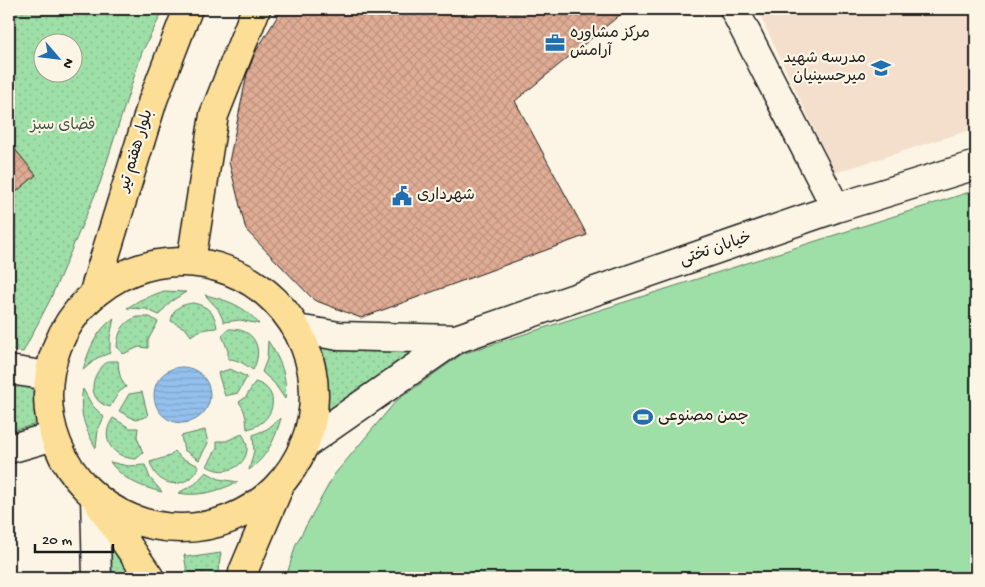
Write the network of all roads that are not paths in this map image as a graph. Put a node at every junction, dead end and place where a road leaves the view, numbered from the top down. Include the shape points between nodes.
1 (188, 9) edge
2 (256, 9) edge
3 (734, 9) edge
4 (976, 164) edge
5 (836, 208) junction
6 (191, 262) junction
7 (93, 295) junction
8 (297, 329) junction
9 (456, 339) junction
10 (9, 370) edge
11 (49, 376) junction
12 (54, 436) junction
13 (304, 445) junction
14 (9, 449) edge
15 (280, 484) junction
16 (95, 497) junction
17 (97, 578) edge
18 (150, 578) edge
19 (243, 578) edge

1 - 7 main road, بلوار هفتم تیر via 153,100
2 - 6 main road via 214,114
3 - 5 street
4 - 5 street, خیابان تختی
5 - 9 street, خیابان تختی
6 - 7 main road via 156,264 122,275
6 - 8 main road via 219,266 242,275 280,305
7 - 11 main road via 72,318 57,346
8 - 9 street via 339,336
8 - 13 main road via 312,366 314,406
9 - 13 street
10 - 11 street
11 - 12 main road via 48,400
12 - 14 street
12 - 16 main road via 75,476
13 - 15 main road
15 - 16 main road via 248,510 210,525 169,528 130,518
15 - 19 main road
16 - 17 street
16 - 18 main road

